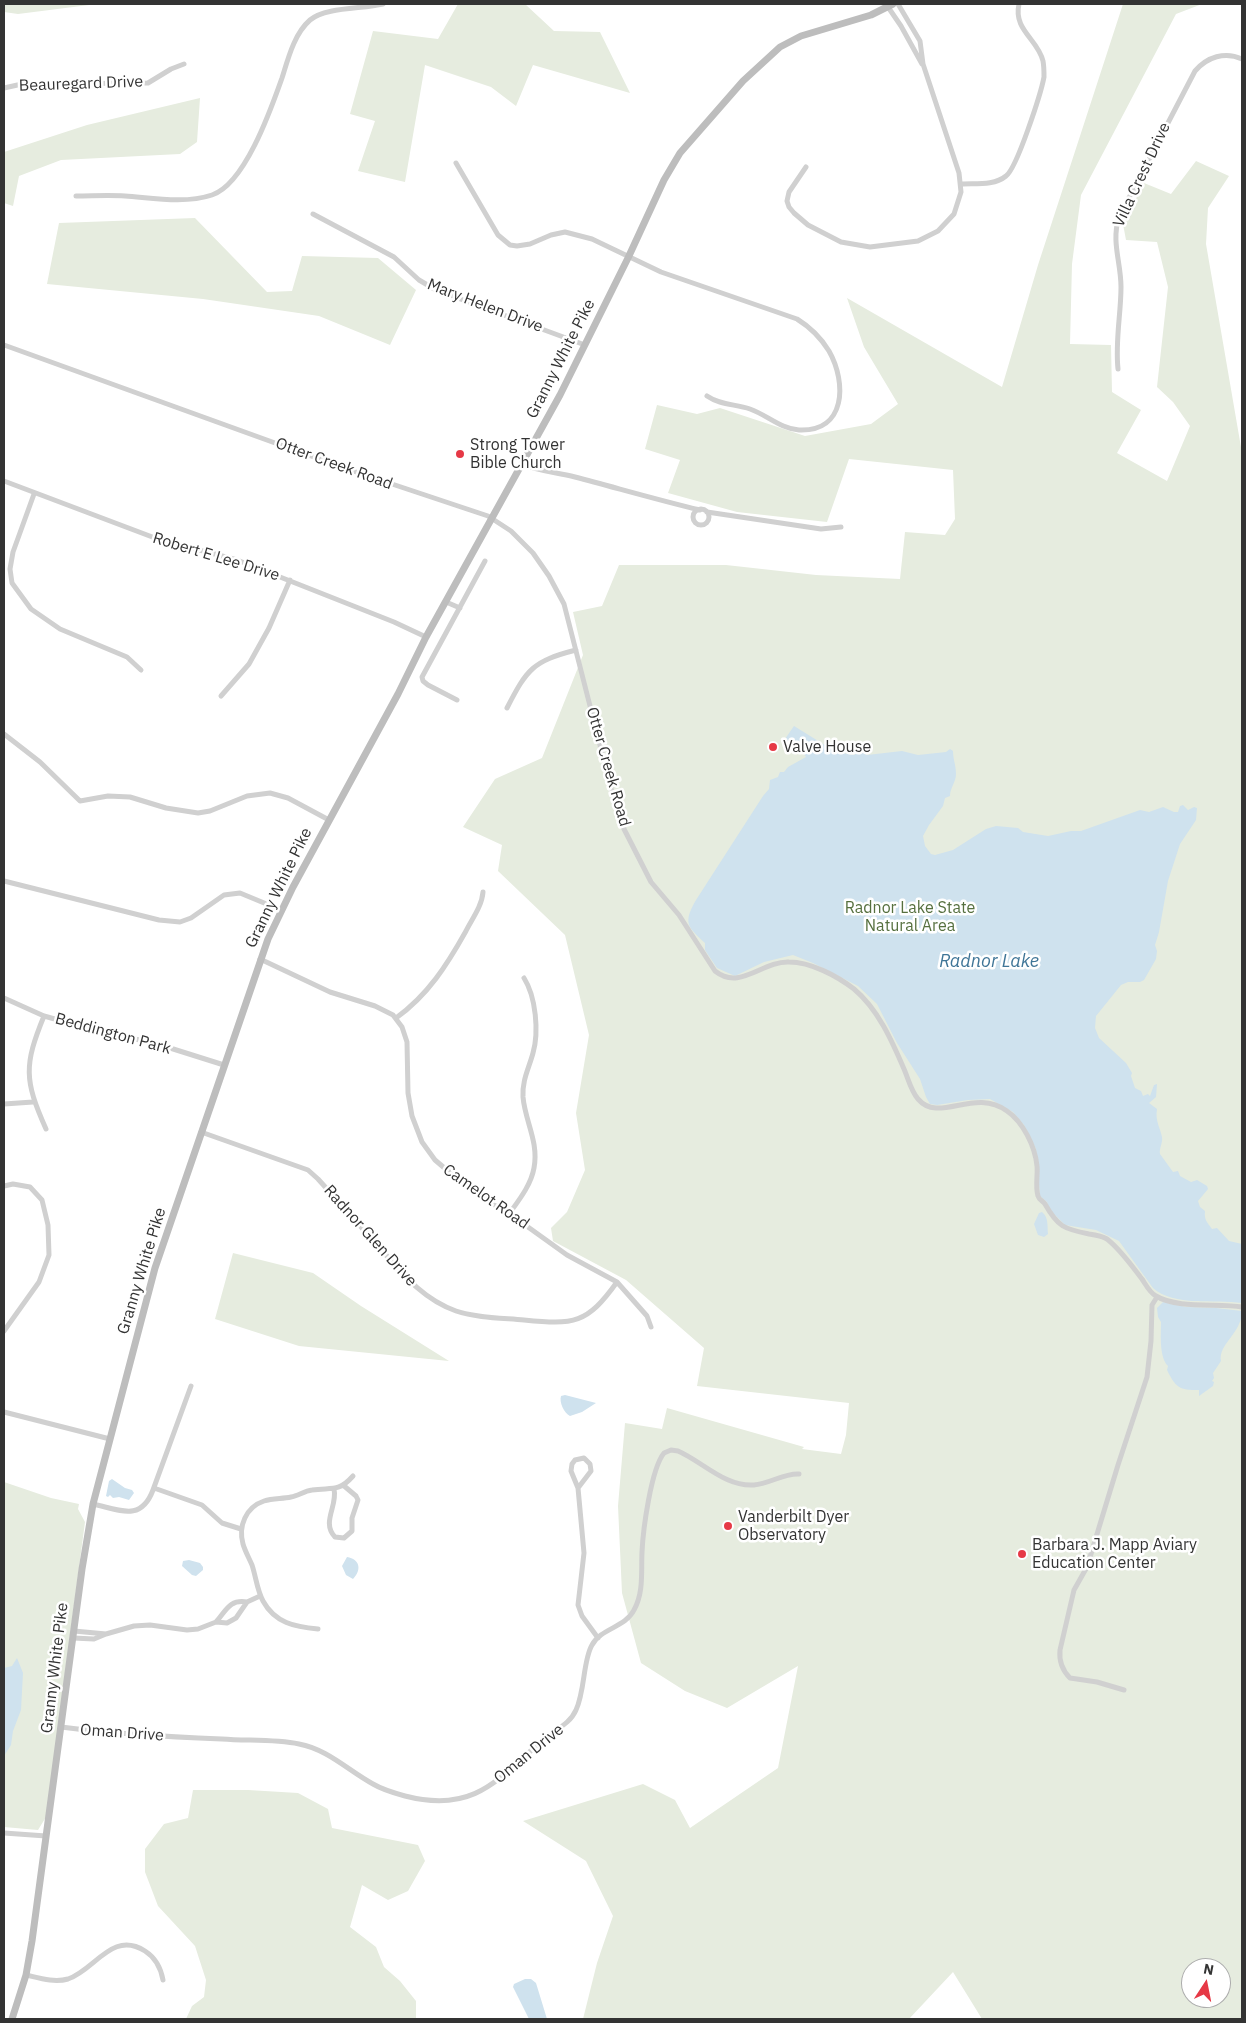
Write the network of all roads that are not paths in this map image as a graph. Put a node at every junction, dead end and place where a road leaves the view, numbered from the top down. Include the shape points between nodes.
1 (383, 4) edge
2 (898, 4) edge
3 (1019, 4) edge
4 (890, 6) edge
5 (1242, 59) edge
6 (184, 64) dead end
7 (923, 64) junction
8 (4, 88) edge
9 (456, 164) dead end
10 (806, 167) dead end
11 (961, 184) junction
12 (76, 196) dead end
13 (313, 214) dead end
14 (628, 258) junction
15 (4, 345) edge
16 (584, 345) junction
17 (1118, 369) dead end
18 (707, 396) dead end
19 (522, 464) junction
20 (4, 482) edge
21 (34, 494) junction
22 (700, 510) junction
23 (707, 512) junction
24 (492, 519) junction
25 (841, 527) dead end
26 (485, 561) dead end
27 (290, 580) junction
28 (446, 602) junction
29 (460, 608) junction
30 (426, 637) junction
31 (576, 650) junction
32 (141, 670) dead end
33 (221, 696) dead end
34 (457, 700) dead end
35 (507, 708) dead end
36 (4, 734) edge
37 (329, 820) junction
38 (4, 881) edge
39 (483, 892) dead end
40 (281, 910) junction
41 (259, 959) junction
42 (524, 978) dead end
43 (4, 998) edge
44 (44, 1016) junction
45 (396, 1018) junction
46 (224, 1065) junction
47 (34, 1102) junction
48 (4, 1104) edge
49 (46, 1129) dead end
50 (201, 1132) junction
51 (4, 1186) edge
52 (509, 1214) junction
53 (617, 1282) junction
54 (1157, 1297) junction
55 (1242, 1307) edge
56 (651, 1327) dead end
57 (4, 1331) edge
58 (191, 1386) dead end
59 (4, 1412) edge
60 (110, 1439) junction
61 (799, 1474) dead end
62 (353, 1476) dead end
63 (343, 1485) junction
64 (154, 1488) junction
65 (578, 1488) junction
66 (334, 1489) junction
67 (93, 1504) junction
68 (241, 1529) junction
69 (260, 1596) junction
70 (247, 1602) junction
71 (216, 1622) junction
72 (318, 1629) dead end
73 (74, 1634) junction
74 (598, 1638) junction
75 (1124, 1690) dead end
76 (61, 1727) junction
77 (4, 1832) edge
78 (46, 1836) junction
79 (26, 1975) junction
80 (162, 1980) dead end
81 (12, 2019) edge

1 - 12 street via 322,13 301,30 270,113 245,162 222,191 189,200
2 - 7 street via 918,36
3 - 11 street via 1019,23 1042,58 1044,74 1040,90 1011,172 994,182
4 - 7 street
4 - 14 main road, Granny White Pike via 859,20 796,38 780,46 761,63 680,153
5 - 17 street, Villa Crest Drive via 1217,56 1194,71 1119,218 1115,238 1121,286
6 - 8 street, Beauregard Drive via 148,83 22,84
7 - 11 street
9 - 14 street via 498,235 510,245 530,244 566,232 592,239
10 - 11 street via 789,192 788,202 792,211 830,238 862,247 911,242 934,234 954,214
13 - 16 street, Mary Helen Drive via 394,257 419,280 436,290
14 - 16 main road, Granny White Pike
14 - 18 street via 803,323 830,354 837,372 838,408 830,421 818,428 788,428 753,410 716,402
15 - 24 street, Otter Creek Road
16 - 19 main road, Granny White Pike
19 - 22 street
19 - 24 main road, Granny White Pike
20 - 21 street, Robert E Lee Drive
21 - 27 street, Robert E Lee Drive via 154,538 237,560
21 - 32 street via 13,552 12,583 32,609 76,636 127,657
22 - 23 street
22 - 23 street via 694,517 698,524 707,522
23 - 25 street via 821,529
24 - 28 main road, Granny White Pike
24 - 31 street, Otter Creek Road via 524,544 549,576 564,604
26 - 29 street
27 - 30 street, Robert E Lee Drive
27 - 33 street via 249,664
28 - 29 street
28 - 30 main road, Granny White Pike
29 - 34 street via 422,677 428,685
30 - 37 main road, Granny White Pike
31 - 35 street via 550,657 535,666 522,680
31 - 54 street, Otter Creek Road via 613,796 627,837 651,882 679,915 715,971 737,979 788,962 816,968 852,987 879,1018 917,1099 938,1109 975,1102 992,1103 1012,1115 1032,1146 1037,1166 1038,1197 1050,1215 1072,1230 1106,1238
36 - 37 street via 40,762 80,801 108,796 130,797 198,813 247,796 270,793 288,798
37 - 40 main road, Granny White Pike
38 - 40 street via 180,922 224,895 240,893
39 - 45 street via 470,923 436,980
40 - 41 main road, Granny White Pike
41 - 45 street via 337,995 380,1008
41 - 46 main road, Granny White Pike
42 - 52 street via 531,994 535,1038 524,1079 523,1098 533,1136 535,1160 529,1183
43 - 44 street, Beddington Park
44 - 46 street, Beddington Park via 151,1042
44 - 47 street via 32,1044 28,1066
45 - 52 street, Camelot Road via 407,1042 409,1103 422,1142 448,1173
46 - 50 main road, Granny White Pike
47 - 48 street
47 - 49 street
50 - 53 street, Radnor Glen Drive via 308,1170 414,1286 456,1311 564,1323 593,1310
50 - 60 main road, Granny White Pike via 150,1282
51 - 57 street via 30,1187 42,1200 48,1224 49,1255 38,1282
52 - 53 street, Camelot Road via 570,1257
53 - 56 street, Camelot Road via 647,1316
54 - 55 street via 1188,1304
54 - 75 street via 1152,1305 1147,1377 1087,1567 1074,1590 1060,1650 1063,1669 1070,1678
58 - 64 street
59 - 60 street
60 - 67 main road, Granny White Pike
61 - 74 street via 745,1485 727,1479 678,1451 664,1453 656,1467 647,1512 637,1604 625,1621
62 - 63 street
63 - 66 street
63 - 66 street via 358,1500 352,1531 344,1538 335,1536 330,1530
64 - 67 street via 148,1503 137,1511
64 - 68 street via 202,1505 222,1523
65 - 65 street via 571,1466 575,1460 584,1458 591,1471
65 - 74 street via 584,1553 578,1605
66 - 68 street via 313,1490 263,1501 248,1513
67 - 73 main road, Granny White Pike
68 - 69 street
69 - 70 street
69 - 72 street via 282,1621
70 - 71 street via 228,1605
70 - 71 street via 234,1620
71 - 73 street via 187,1630 150,1625 106,1634
73 - 76 main road, Granny White Pike
74 - 76 street, Oman Drive via 590,1650 581,1698 570,1721 491,1785 456,1800 428,1800 384,1790 323,1753 300,1744
76 - 78 main road, Granny White Pike
77 - 78 street
78 - 79 main road, Granny White Pike
79 - 80 street via 54,1981 68,1979 107,1951 128,1946 151,1956 160,1969
79 - 81 main road, Granny White Pike

